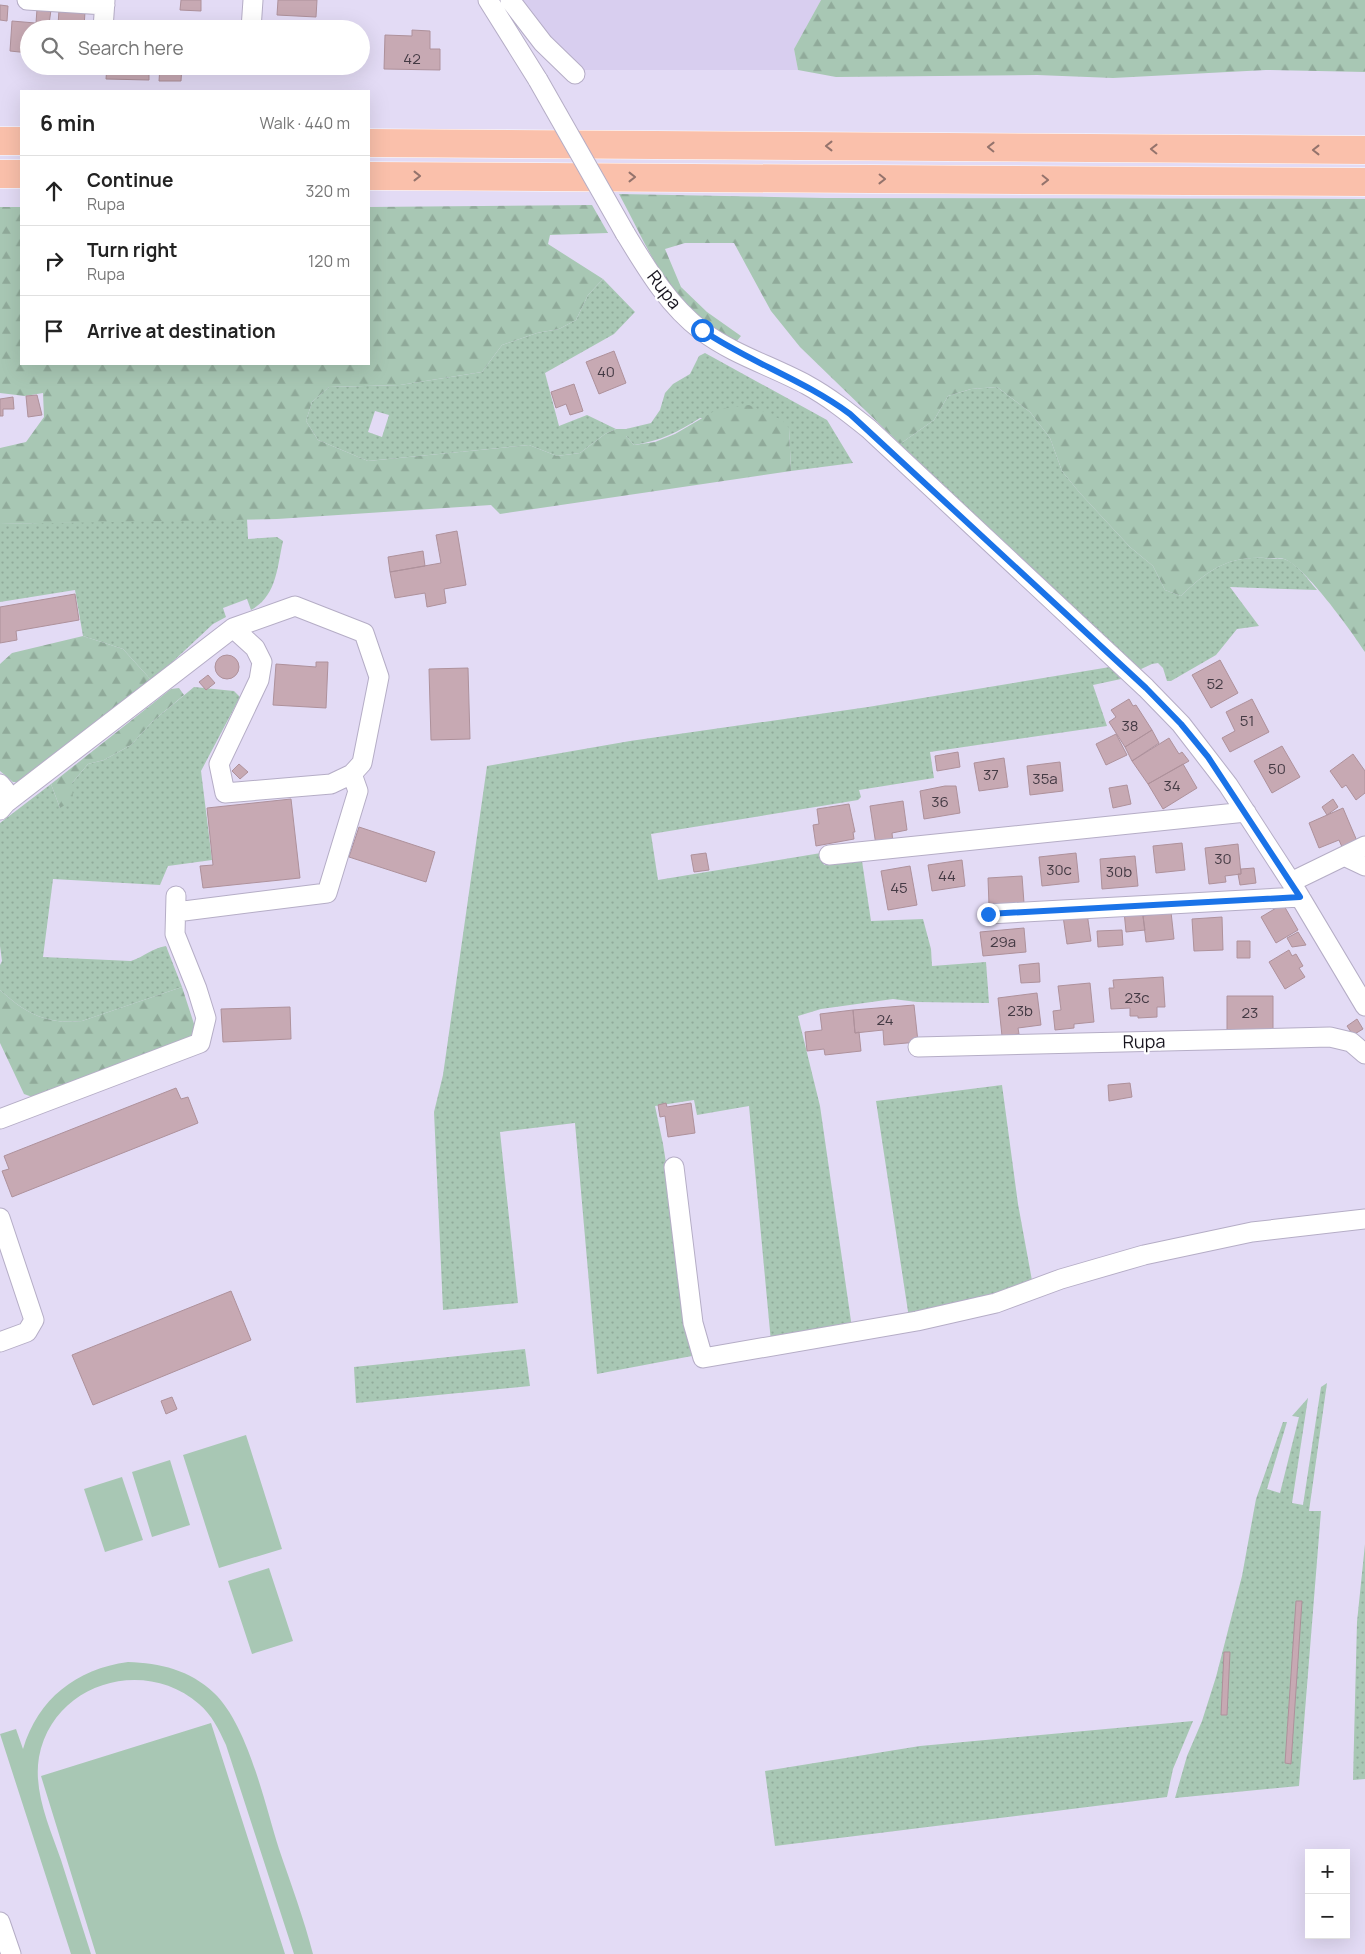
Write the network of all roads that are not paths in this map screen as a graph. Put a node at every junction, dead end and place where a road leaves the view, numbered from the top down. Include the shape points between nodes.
1 (27, 0) edge
2 (253, 0) edge
3 (488, 0) edge
4 (510, 0) edge
5 (105, 2) edge
6 (104, 20) edge
7 (252, 20) edge
8 (575, 74) dead end
9 (0, 141) edge
10 (20, 141) edge
11 (370, 143) edge
12 (1365, 150) edge
13 (0, 174) edge
14 (20, 174) edge
15 (370, 176) edge
16 (1365, 182) edge
17 (233, 628) junction
18 (352, 774) junction
19 (0, 784) edge
20 (3, 807) edge
21 (1246, 812) junction
22 (1365, 846) edge
23 (829, 855) dead end
24 (1346, 857) junction
25 (1365, 866) edge
26 (1295, 890) junction
27 (988, 914) dead end
28 (1365, 1006) edge
29 (918, 1047) dead end
30 (1365, 1054) edge
31 (0, 1119) edge
32 (674, 1167) dead end
33 (0, 1218) edge
34 (1365, 1219) edge
35 (0, 1342) edge
36 (0, 1922) edge
37 (10, 1954) edge

1 - 5 street
2 - 7 street
3 - 21 street, Rupa, bridge via 660,288 702,330 726,347 806,384 869,429 1146,688 1208,757
4 - 8 street via 542,43
5 - 6 street
9 - 10 highway
12 -> 11 highway
13 - 14 highway
15 -> 16 highway
17 - 18 street via 295,606 364,633 379,677 362,763
17 - 18 street via 255,648 262,662 259,680 219,764 225,793 331,784
17 - 20 street
18 - 31 street via 358,791 327,893 176,904 175,934 206,1018 200,1043
19 - 20 street via 5,790
21 - 23 street
21 - 26 street, Rupa
22 - 24 street
24 - 25 street
24 - 26 street
26 - 27 street
26 - 28 street, Rupa
29 - 30 street, Rupa via 1330,1038 1351,1042
32 - 34 street via 693,1323 703,1358 917,1321 996,1303 1061,1279 1144,1255 1252,1232
33 - 35 street via 34,1320 27,1332
36 - 37 street

